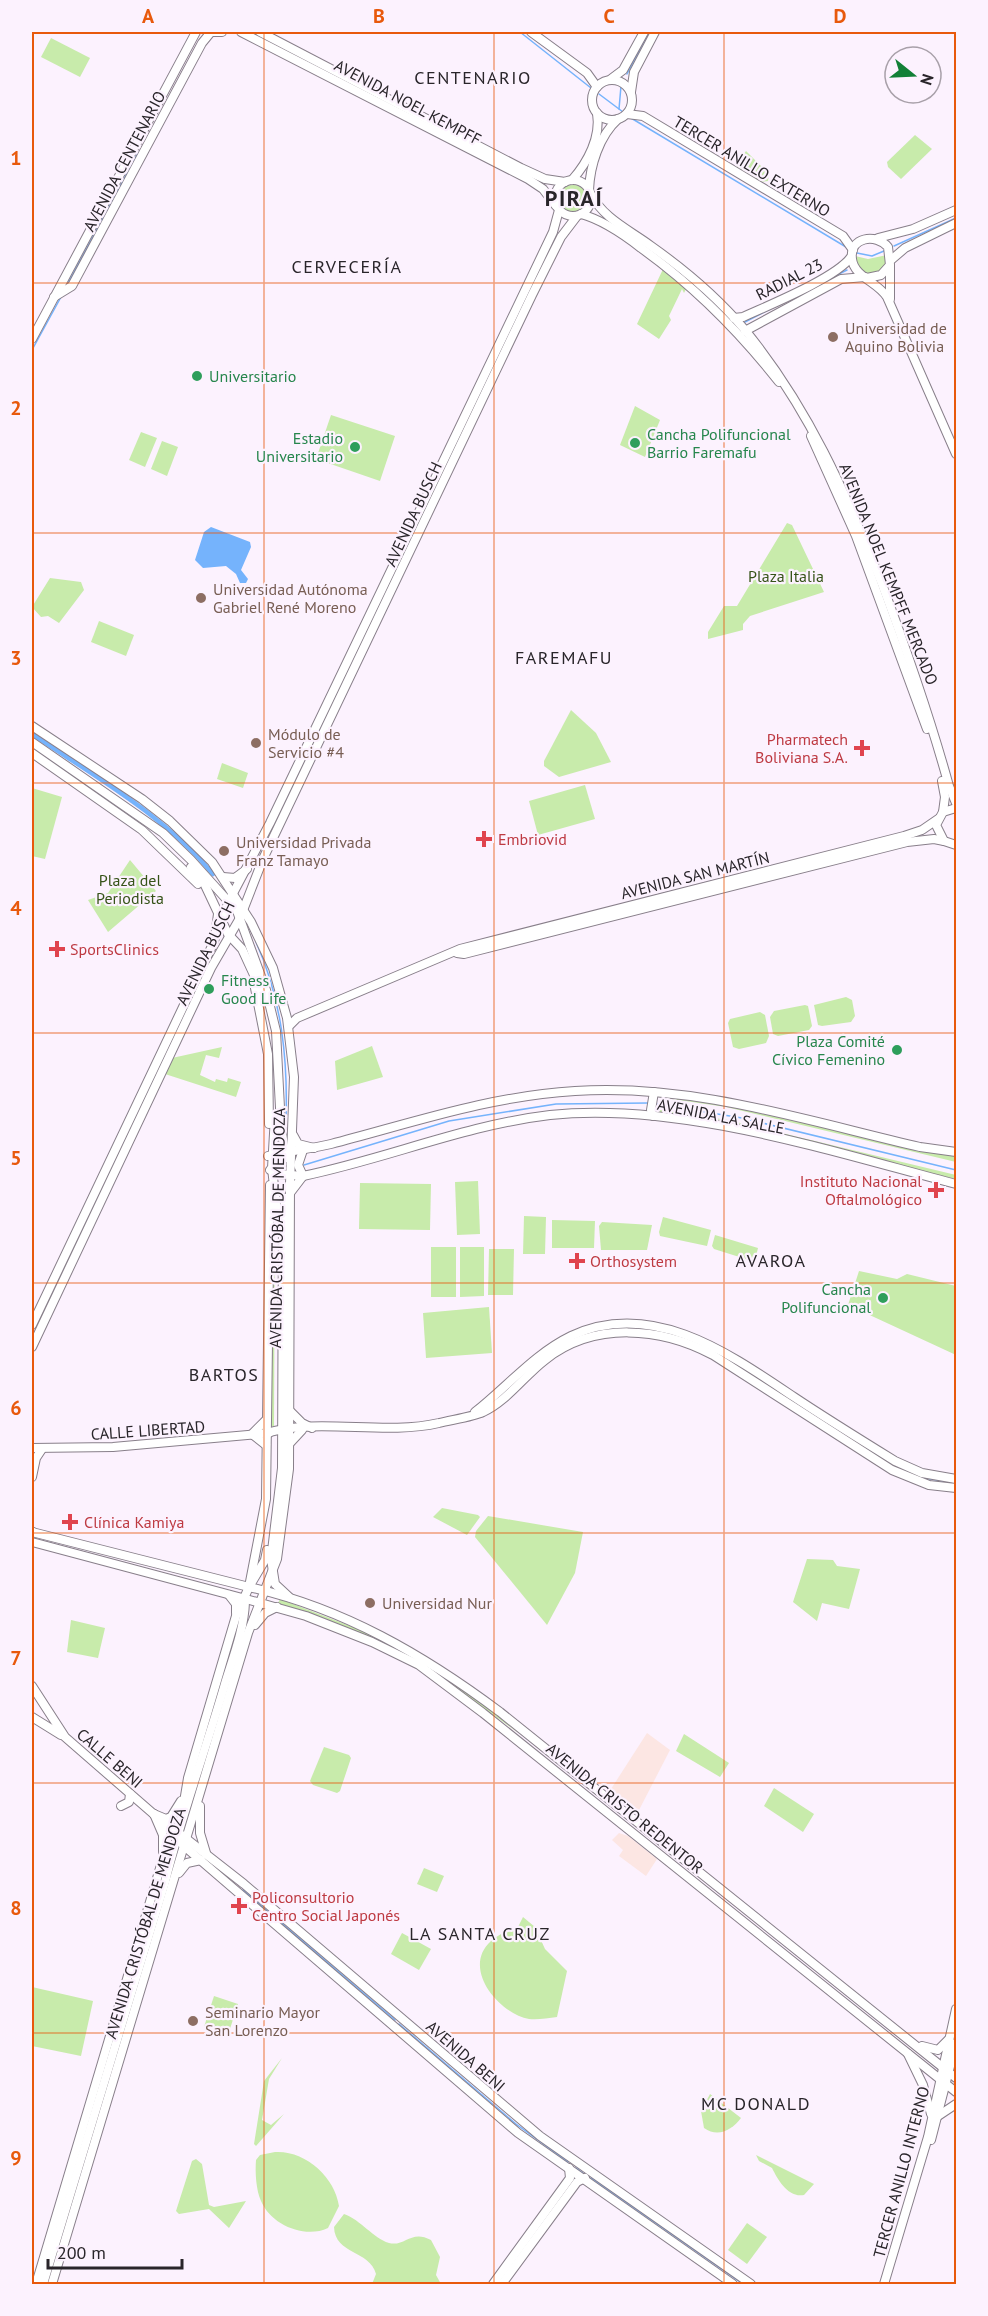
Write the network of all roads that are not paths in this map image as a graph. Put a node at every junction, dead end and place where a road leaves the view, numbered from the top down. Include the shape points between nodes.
1 (196, 32) edge
2 (210, 32) edge
3 (222, 32) edge
4 (241, 32) edge
5 (260, 32) edge
6 (531, 32) edge
7 (644, 32) edge
8 (655, 32) edge
9 (587, 73) junction
10 (341, 78) junction
11 (608, 80) junction
12 (597, 87) junction
13 (632, 96) junction
14 (597, 113) junction
15 (627, 114) junction
16 (408, 117) junction
17 (426, 119) junction
18 (618, 119) junction
19 (647, 119) junction
20 (436, 132) junction
21 (453, 133) junction
22 (568, 181) junction
23 (589, 192) junction
24 (558, 208) junction
25 (957, 210) edge
26 (579, 215) junction
27 (957, 223) edge
28 (843, 236) junction
29 (865, 238) junction
30 (878, 238) junction
31 (632, 241) junction
32 (852, 253) junction
33 (891, 262) junction
34 (678, 267) junction
35 (866, 277) junction
36 (533, 282) junction
37 (524, 291) junction
38 (532, 295) junction
39 (54, 297) junction
40 (891, 303) junction
41 (728, 315) junction
42 (745, 331) junction
43 (32, 339) edge
44 (746, 342) junction
45 (777, 372) junction
46 (957, 454) edge
47 (822, 458) junction
48 (839, 479) junction
49 (429, 489) junction
50 (837, 492) junction
51 (438, 493) junction
52 (856, 520) junction
53 (868, 550) junction
54 (874, 582) junction
55 (890, 605) junction
56 (896, 631) junction
57 (336, 695) junction
58 (32, 726) edge
59 (32, 742) edge
60 (32, 747) edge
61 (32, 753) edge
62 (68, 771) junction
63 (86, 790) junction
64 (957, 806) edge
65 (941, 815) junction
66 (270, 823) junction
67 (950, 843) edge
68 (267, 850) junction
69 (957, 850) edge
70 (247, 869) junction
71 (223, 878) junction
72 (209, 893) junction
73 (232, 897) junction
74 (216, 905) junction
75 (243, 908) junction
76 (240, 918) junction
77 (222, 919) junction
78 (230, 936) junction
79 (215, 937) junction
80 (457, 953) junction
81 (246, 959) junction
82 (207, 966) junction
83 (288, 1022) junction
84 (269, 1024) junction
85 (266, 1039) junction
86 (273, 1050) junction
87 (151, 1072) junction
88 (161, 1076) junction
89 (652, 1094) junction
90 (650, 1113) junction
91 (292, 1132) junction
92 (120, 1139) junction
93 (129, 1144) junction
94 (314, 1148) junction
95 (115, 1150) junction
96 (303, 1150) junction
97 (288, 1152) junction
98 (957, 1152) edge
99 (124, 1153) junction
100 (270, 1155) junction
101 (270, 1171) junction
102 (288, 1176) junction
103 (303, 1176) junction
104 (957, 1184) edge
105 (290, 1193) junction
106 (78, 1228) junction
107 (86, 1233) junction
108 (72, 1240) junction
109 (82, 1242) junction
110 (67, 1251) junction
111 (76, 1256) junction
112 (62, 1261) junction
113 (71, 1264) junction
114 (32, 1325) edge
115 (32, 1347) edge
116 (728, 1354) junction
117 (736, 1360) junction
118 (723, 1362) junction
119 (289, 1410) junction
120 (472, 1414) junction
121 (267, 1416) junction
122 (312, 1428) junction
123 (302, 1430) junction
124 (283, 1431) junction
125 (266, 1433) junction
126 (252, 1434) junction
127 (289, 1444) junction
128 (266, 1445) junction
129 (32, 1448) edge
130 (42, 1449) junction
131 (266, 1455) junction
132 (277, 1455) junction
133 (32, 1468) edge
134 (32, 1475) edge
135 (957, 1479) edge
136 (957, 1488) edge
137 (32, 1532) edge
138 (32, 1542) edge
139 (174, 1568) junction
140 (271, 1572) junction
141 (169, 1579) junction
142 (249, 1587) junction
143 (266, 1590) junction
144 (229, 1595) junction
145 (289, 1597) junction
146 (246, 1599) junction
147 (261, 1603) junction
148 (278, 1607) junction
149 (236, 1616) junction
150 (245, 1631) junction
151 (231, 1665) junction
152 (32, 1686) edge
153 (214, 1690) junction
154 (50, 1713) junction
155 (32, 1717) edge
156 (42, 1723) junction
157 (525, 1732) junction
158 (512, 1736) junction
159 (65, 1737) junction
160 (545, 1749) junction
161 (530, 1751) junction
162 (188, 1778) junction
163 (201, 1790) junction
164 (130, 1794) junction
165 (121, 1806) dead end
166 (155, 1815) junction
167 (181, 1820) junction
168 (179, 1837) junction
169 (204, 1857) junction
170 (162, 1863) junction
171 (683, 1872) junction
172 (172, 1883) junction
173 (755, 1917) junction
174 (754, 1930) junction
175 (838, 1982) junction
176 (957, 2009) edge
177 (400, 2017) junction
178 (393, 2025) junction
179 (953, 2041) edge
180 (917, 2044) junction
181 (907, 2051) junction
182 (950, 2072) edge
183 (943, 2081) junction
184 (957, 2092) edge
185 (957, 2104) edge
186 (934, 2115) junction
187 (576, 2161) junction
188 (570, 2170) junction
189 (589, 2170) junction
190 (583, 2179) junction
191 (570, 2183) junction
192 (73, 2188) junction
193 (56, 2220) junction
194 (521, 2252) junction
195 (36, 2284) edge
196 (43, 2284) edge
197 (52, 2284) edge
198 (493, 2284) edge
199 (502, 2284) edge
200 (733, 2284) edge
201 (751, 2284) edge
202 (885, 2284) edge

1 - 39 main road, AVENIDA CENTENARIO
2 - 3 main road
2 - 39 main road, AVENIDA CENTENARIO via 72,286
4 - 10 main road, AVENIDA NOEL KEMPFF
5 - 10 main road, AVENIDA NOEL KEMPFF
6 - 9 main road
7 - 11 main road via 623,70
8 - 13 main road via 634,72
9 - 11 main road
9 - 12 main road
10 - 16 main road, AVENIDA NOEL KEMPFF
10 - 17 main road, AVENIDA NOEL KEMPFF
11 - 12 main road
11 - 13 main road via 623,83
12 - 14 main road via 592,100
13 - 15 main road
13 - 19 main road, TERCER ANILLO EXTERNO
14 - 18 main road via 606,119
14 - 22 main road via 591,150
15 - 18 main road
15 - 19 main road, TERCER ANILLO EXTERNO
16 - 17 main road via 421,122
16 - 20 main road, AVENIDA NOEL KEMPFF
17 - 21 main road, AVENIDA NOEL KEMPFF
18 - 23 main road via 603,139 591,172
19 - 28 main road, TERCER ANILLO EXTERNO
20 - 21 main road via 441,129
20 - 24 main road, AVENIDA NOEL KEMPFF via 537,184
21 - 22 main road, AVENIDA NOEL KEMPFF via 545,179
22 - 23 main road via 580,182
22 - 24 main road via 556,192
23 - 26 main road via 590,203
23 - 34 main road, AVENIDA NOEL KEMPFF MERCADO via 604,214
24 - 26 main road via 567,216
24 - 36 main road, AVENIDA BUSCH
25 - 30 main road via 914,229
26 - 31 main road, AVENIDA NOEL KEMPFF MERCADO via 599,220
26 - 36 main road, AVENIDA BUSCH via 565,230
27 - 33 main road via 899,251
28 - 29 main road, TERCER ANILLO EXTERNO
28 - 32 main road, TERCER ANILLO EXTERNO
29 - 30 main road
29 - 32 main road
30 - 33 main road via 888,247
31 - 34 main road
31 - 41 main road, AVENIDA NOEL KEMPFF MERCADO
32 - 35 main road via 854,267
32 - 41 main road, RADIAL 23 via 843,266 807,286 743,317
33 - 35 main road via 881,275
33 - 40 main road
34 - 41 main road, AVENIDA NOEL KEMPFF MERCADO
35 - 40 main road via 879,285
35 - 42 main road, RADIAL 23 via 841,279
36 - 37 main road, AVENIDA BUSCH
36 - 38 main road, AVENIDA BUSCH
37 - 38 main road
37 - 49 main road, AVENIDA BUSCH
38 - 51 main road, AVENIDA BUSCH
39 - 43 main road, AVENIDA CENTENARIO
40 - 46 main road
41 - 42 main road, AVENIDA NOEL KEMPFF MERCADO
41 - 42 main road
41 - 44 main road, AVENIDA NOEL KEMPFF MERCADO
42 - 45 main road, AVENIDA NOEL KEMPFF MERCADO
44 - 45 main road via 751,342
44 - 47 main road, AVENIDA NOEL KEMPFF MERCADO via 791,400
45 - 48 main road, AVENIDA NOEL KEMPFF MERCADO
47 - 48 main road
47 - 50 main road, AVENIDA NOEL KEMPFF MERCADO
48 - 52 main road, AVENIDA NOEL KEMPFF MERCADO
49 - 51 main road
49 - 57 main road, AVENIDA BUSCH
50 - 52 main road via 842,493
50 - 54 main road, AVENIDA NOEL KEMPFF MERCADO
51 - 57 main road, AVENIDA BUSCH
52 - 53 main road, AVENIDA NOEL KEMPFF MERCADO
53 - 54 main road via 876,576
53 - 55 main road, AVENIDA NOEL KEMPFF MERCADO
54 - 55 main road
54 - 56 main road, AVENIDA NOEL KEMPFF MERCADO
55 - 56 main road, AVENIDA NOEL KEMPFF MERCADO
56 - 64 main road, AVENIDA NOEL KEMPFF MERCADO via 924,697
56 - 65 main road, AVENIDA NOEL KEMPFF MERCADO via 937,763 945,797
57 - 66 main road, AVENIDA BUSCH
57 - 68 main road, AVENIDA BUSCH
58 - 71 main road via 170,821
59 - 73 main road via 163,833
60 - 62 main road
61 - 63 main road
62 - 63 main road
62 - 72 main road via 159,836 189,864
63 - 72 main road via 158,843
64 - 65 main road, AVENIDA SAN MARTÍN
65 - 67 main road, AVENIDA NOEL KEMPFF MERCADO via 937,831
65 - 80 main road, AVENIDA SAN MARTÍN via 922,830 904,836 494,939
66 - 68 main road via 275,828
66 - 70 main road, AVENIDA BUSCH
67 - 69 main road
67 - 80 main road, AVENIDA SAN MARTÍN via 933,839 907,842
68 - 75 main road, AVENIDA BUSCH
70 - 71 main road via 235,878
70 - 73 main road, AVENIDA BUSCH
71 - 73 main road
72 - 74 main road, AVENIDA CRISTÓBAL DE MENDOZA
73 - 75 main road, AVENIDA CRISTÓBAL DE MENDOZA
73 - 76 main road, AVENIDA CRISTÓBAL DE MENDOZA
73 - 77 main road, AVENIDA BUSCH
74 - 77 main road, AVENIDA CRISTÓBAL DE MENDOZA
74 - 79 main road
75 - 76 main road, AVENIDA BUSCH
75 - 83 main road, AVENIDA CRISTÓBAL DE MENDOZA via 273,968
76 - 78 main road, AVENIDA BUSCH
76 - 97 main road, AVENIDA CRISTÓBAL DE MENDOZA via 276,1031 281,1126
77 - 78 main road, AVENIDA CRISTÓBAL DE MENDOZA
77 - 79 main road, AVENIDA BUSCH
78 - 81 main road, AVENIDA CRISTÓBAL DE MENDOZA
78 - 82 main road, AVENIDA BUSCH
79 - 82 main road, AVENIDA BUSCH
80 - 83 main road, AVENIDA SAN MARTÍN
81 - 84 main road, AVENIDA CRISTÓBAL DE MENDOZA via 259,985
81 - 85 main road, AVENIDA CRISTÓBAL DE MENDOZA
82 - 87 main road, AVENIDA BUSCH
82 - 88 main road, AVENIDA BUSCH
83 - 91 main road, AVENIDA CRISTÓBAL DE MENDOZA via 294,1077
84 - 85 main road
84 - 86 main road, AVENIDA CRISTÓBAL DE MENDOZA
85 - 86 main road
85 - 100 main road, AVENIDA CRISTÓBAL DE MENDOZA
86 - 100 main road, AVENIDA CRISTÓBAL DE MENDOZA via 276,1082
87 - 88 main road via 155,1077
87 - 92 main road, AVENIDA BUSCH
88 - 93 main road, AVENIDA BUSCH
89 - 90 main road
89 - 94 main road, AVENIDA LA SALLE via 575,1090 511,1098 462,1107
89 - 98 main road, AVENIDA LA SALLE via 709,1098
90 - 103 main road, AVENIDA LA SALLE via 527,1119 467,1131
90 - 104 main road, AVENIDA LA SALLE
91 - 94 main road via 298,1144
91 - 97 main road, AVENIDA CRISTÓBAL DE MENDOZA
92 - 93 main road via 122,1144
92 - 95 main road, AVENIDA BUSCH
93 - 99 main road, AVENIDA BUSCH
94 - 96 main road, AVENIDA LA SALLE
95 - 99 main road
95 - 106 main road, AVENIDA BUSCH
96 - 97 main road, AVENIDA LA SALLE
96 - 103 main road via 298,1165
97 - 100 main road, AVENIDA LA SALLE
97 - 102 main road, AVENIDA CRISTÓBAL DE MENDOZA
99 - 107 main road, AVENIDA BUSCH
100 - 101 main road, AVENIDA CRISTÓBAL DE MENDOZA
101 - 102 main road, AVENIDA LA SALLE
101 - 121 main road, AVENIDA CRISTÓBAL DE MENDOZA
101 - 124 main road, AVENIDA CRISTÓBAL DE MENDOZA via 279,1250
102 - 103 main road, AVENIDA LA SALLE
102 - 105 main road, AVENIDA CRISTÓBAL DE MENDOZA
102 - 124 main road, AVENIDA CRISTÓBAL DE MENDOZA via 283,1218
103 - 105 main road
105 - 119 main road, AVENIDA CRISTÓBAL DE MENDOZA
106 - 107 main road
106 - 108 main road, AVENIDA BUSCH
107 - 109 main road, AVENIDA BUSCH
108 - 109 main road via 78,1238
108 - 110 main road, AVENIDA BUSCH
109 - 111 main road, AVENIDA BUSCH
110 - 111 main road
110 - 112 main road, AVENIDA BUSCH
111 - 113 main road, AVENIDA BUSCH
112 - 113 main road via 66,1259
112 - 114 main road, AVENIDA BUSCH
113 - 115 main road, AVENIDA BUSCH
116 - 117 main road
116 - 118 main road
116 - 120 main road via 688,1334 657,1326 595,1328 545,1351
117 - 118 main road
117 - 135 main road via 895,1461 922,1473
118 - 120 main road via 697,1346 662,1335 597,1335 546,1359 493,1406
118 - 136 main road via 892,1470 929,1485
119 - 122 main road
119 - 124 main road, AVENIDA CRISTÓBAL DE MENDOZA
120 - 122 main road via 425,1426
121 - 125 main road, AVENIDA CRISTÓBAL DE MENDOZA
121 - 126 main road via 261,1428
122 - 123 main road
122 - 124 main road
123 - 124 main road
123 - 127 main road
124 - 125 main road, CALLE LIBERTAD
124 - 127 main road, AVENIDA CRISTÓBAL DE MENDOZA
124 - 132 main road, AVENIDA CRISTÓBAL DE MENDOZA
124 - 140 main road, AVENIDA CRISTÓBAL DE MENDOZA
125 - 126 main road, CALLE LIBERTAD
125 - 128 main road, AVENIDA CRISTÓBAL DE MENDOZA
126 - 128 main road
126 - 130 main road, CALLE LIBERTAD via 113,1447
127 - 140 main road, AVENIDA CRISTÓBAL DE MENDOZA via 284,1514 277,1559
128 - 131 main road, AVENIDA CRISTÓBAL DE MENDOZA
129 - 130 main road, CALLE LIBERTAD
130 - 134 main road
131 - 132 main road
131 - 142 main road, AVENIDA CRISTÓBAL DE MENDOZA via 266,1499
132 - 142 main road, AVENIDA CRISTÓBAL DE MENDOZA via 266,1555
133 - 134 main road
137 - 139 main road
138 - 141 main road
139 - 141 main road via 177,1574
139 - 142 main road
140 - 143 main road, AVENIDA CRISTÓBAL DE MENDOZA
140 - 145 main road via 277,1587
141 - 144 main road
142 - 143 main road, AVENIDA CRISTO REDENTOR
142 - 146 main road, AVENIDA CRISTÓBAL DE MENDOZA
143 - 145 main road, AVENIDA CRISTO REDENTOR
143 - 147 main road, AVENIDA CRISTÓBAL DE MENDOZA
144 - 146 main road
144 - 149 main road via 236,1604
145 - 157 main road, AVENIDA CRISTO REDENTOR via 348,1619 419,1655
146 - 147 main road, AVENIDA CRISTO REDENTOR
146 - 149 main road, AVENIDA CRISTÓBAL DE MENDOZA
146 - 150 main road, AVENIDA CRISTÓBAL DE MENDOZA
147 - 148 main road, AVENIDA CRISTO REDENTOR
147 - 150 main road, AVENIDA CRISTÓBAL DE MENDOZA
148 - 150 main road
148 - 158 main road, AVENIDA CRISTO REDENTOR via 343,1629 419,1665
149 - 150 main road
149 - 153 main road, AVENIDA CRISTÓBAL DE MENDOZA
150 - 151 main road, AVENIDA CRISTÓBAL DE MENDOZA
150 - 163 main road, AVENIDA CRISTÓBAL DE MENDOZA
151 - 153 main road
151 - 167 main road, AVENIDA CRISTÓBAL DE MENDOZA
152 - 154 main road, CALLE BENI
153 - 162 main road, AVENIDA CRISTÓBAL DE MENDOZA
154 - 156 main road via 49,1720
154 - 159 main road, CALLE BENI
155 - 156 main road
156 - 159 main road
157 - 158 main road via 521,1738
157 - 160 main road, AVENIDA CRISTO REDENTOR
158 - 161 main road, AVENIDA CRISTO REDENTOR
159 - 164 main road, CALLE BENI
160 - 161 main road via 535,1744
160 - 173 main road, AVENIDA CRISTO REDENTOR
161 - 171 main road, AVENIDA CRISTO REDENTOR
162 - 166 main road via 174,1815 166,1819
162 - 167 main road, AVENIDA CRISTÓBAL DE MENDOZA
163 - 168 main road, AVENIDA CRISTÓBAL DE MENDOZA
163 - 169 main road via 199,1824
164 - 165 main road via 129,1802
164 - 166 main road, CALLE BENI
166 - 168 main road, CALLE BENI
166 - 170 main road via 163,1834
167 - 168 main road, AVENIDA CRISTÓBAL DE MENDOZA
168 - 169 main road, AVENIDA BENI
168 - 170 main road, AVENIDA CRISTÓBAL DE MENDOZA
168 - 172 main road, AVENIDA CRISTÓBAL DE MENDOZA
168 - 192 main road, AVENIDA CRISTÓBAL DE MENDOZA
169 - 172 main road via 185,1864
169 - 177 main road, AVENIDA BENI
169 - 178 main road, AVENIDA BENI
170 - 193 main road, AVENIDA CRISTÓBAL DE MENDOZA
171 - 173 main road via 746,1918
171 - 174 main road, AVENIDA CRISTO REDENTOR
172 - 197 main road, AVENIDA CRISTÓBAL DE MENDOZA
173 - 175 main road, AVENIDA CRISTO REDENTOR
174 - 175 main road via 764,1929
174 - 181 main road, AVENIDA CRISTO REDENTOR
175 - 180 main road, AVENIDA CRISTO REDENTOR
176 - 179 main road
177 - 178 main road
177 - 187 main road, AVENIDA BENI via 525,2124
178 - 188 main road, AVENIDA BENI via 518,2133
179 - 180 main road via 938,2050
179 - 182 main road
180 - 182 main road, AVENIDA CRISTO REDENTOR
181 - 183 main road, AVENIDA CRISTO REDENTOR
181 - 186 main road
182 - 183 main road, TERCER ANILLO INTERNO
183 - 184 main road, AVENIDA CRISTO REDENTOR
183 - 186 main road, TERCER ANILLO INTERNO
185 - 186 main road
186 - 202 main road, TERCER ANILLO INTERNO
187 - 188 main road via 570,2164
187 - 189 main road, AVENIDA BENI
188 - 190 main road, AVENIDA BENI
188 - 191 main road
189 - 190 main road
189 - 201 main road, AVENIDA BENI
190 - 191 main road
190 - 200 main road, AVENIDA BENI
191 - 194 main road
192 - 193 main road
192 - 196 main road, AVENIDA CRISTÓBAL DE MENDOZA
193 - 195 main road, AVENIDA CRISTÓBAL DE MENDOZA
194 - 198 main road
194 - 199 main road

